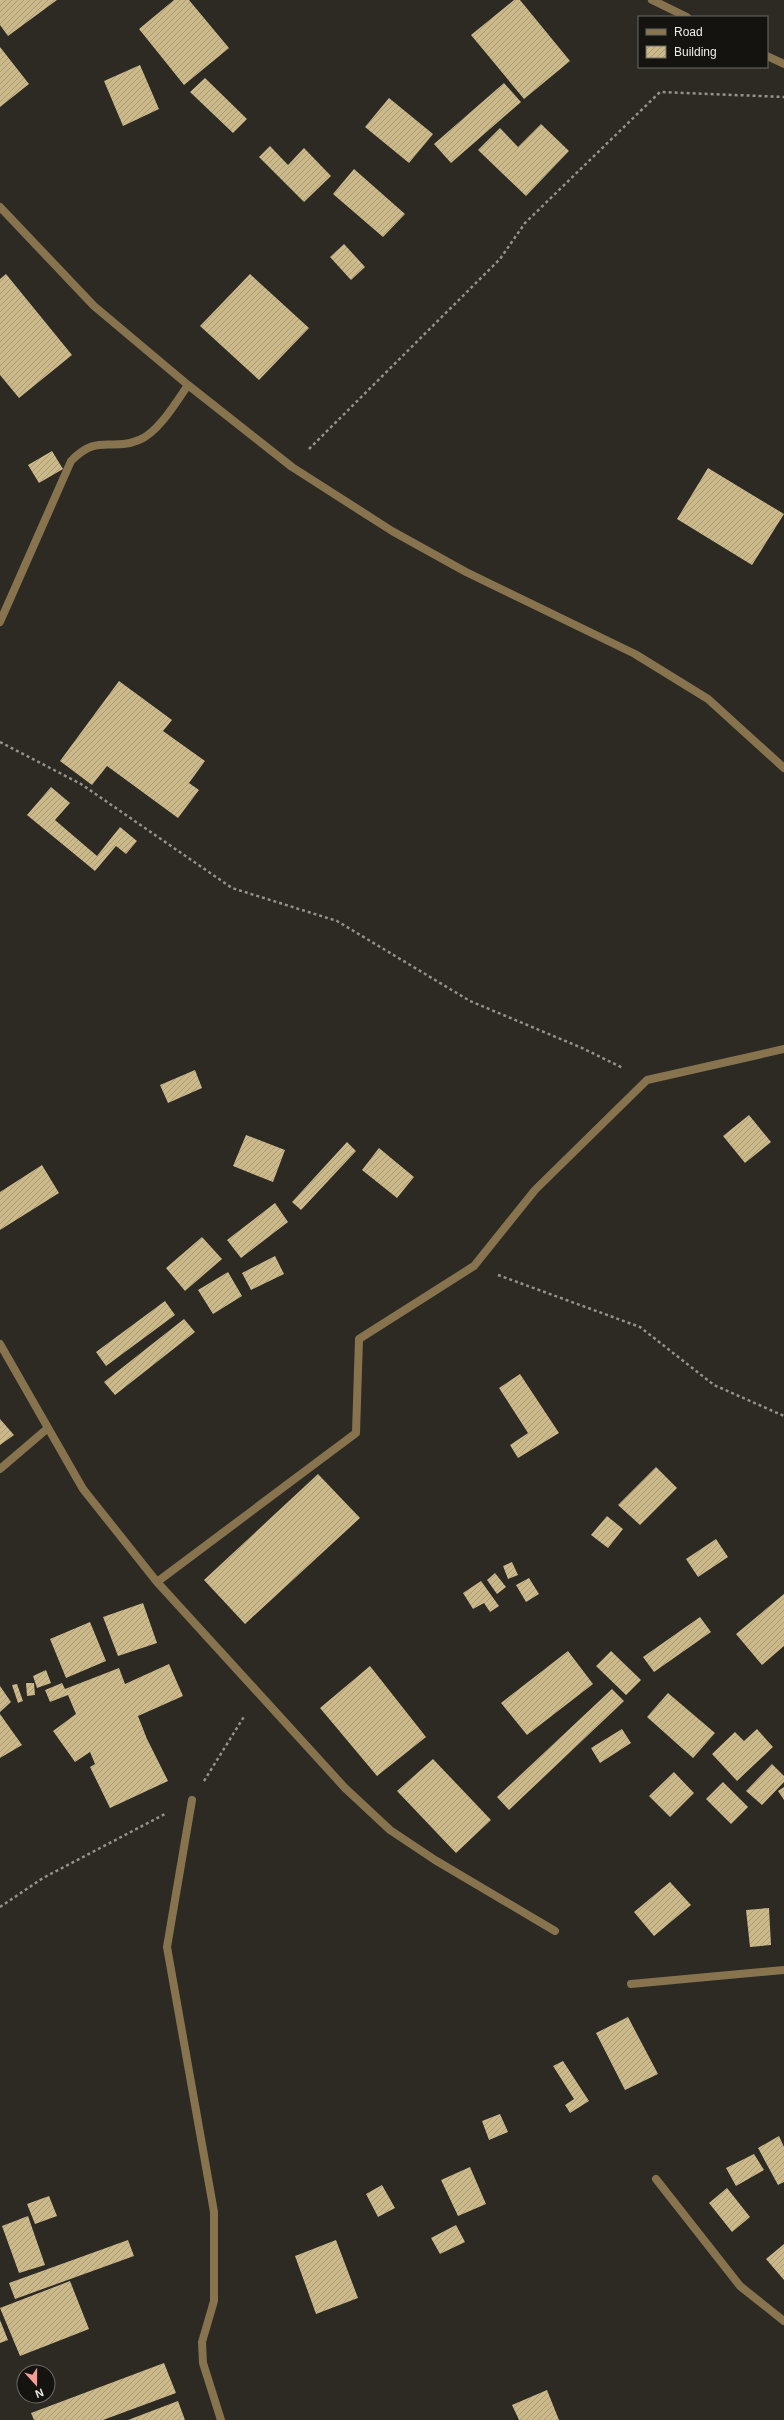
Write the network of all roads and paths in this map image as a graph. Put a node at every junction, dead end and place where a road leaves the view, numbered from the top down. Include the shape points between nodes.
1 (652, 0) edge
2 (685, 16) edge
3 (768, 56) edge
4 (784, 64) edge
5 (784, 97) edge
6 (0, 207) edge
7 (188, 385) junction
8 (292, 467) junction
9 (0, 622) edge
10 (0, 742) edge
11 (784, 768) edge
12 (784, 1049) edge
13 (647, 1080) junction
14 (474, 1266) junction
15 (0, 1344) edge
16 (784, 1416) edge
17 (48, 1428) junction
18 (0, 1470) edge
19 (157, 1582) junction
20 (258, 1695) junction
21 (192, 1800) junction
22 (0, 1907) edge
23 (555, 1931) dead end
24 (784, 1970) edge
25 (631, 1984) dead end
26 (656, 2179) dead end
27 (784, 2321) edge
28 (221, 2420) edge

1 - 2 street
3 - 4 street
5 - 8 path via 660,92 525,223 500,258
6 - 7 street via 94,306
7 - 8 street
7 - 9 street via 164,420 140,440 118,444 97,443 82,450 71,461
8 - 11 street via 392,531 466,572 635,654 708,699
10 - 13 path via 81,784 232,888 337,921 470,1001 582,1048
12 - 13 street
13 - 14 street via 535,1190
14 - 16 path via 640,1327 714,1384
14 - 19 street via 359,1339 356,1432
15 - 17 street
17 - 18 street
17 - 19 street via 83,1489
19 - 20 street
20 - 21 path
20 - 23 street via 345,1788 390,1830 435,1860
21 - 22 path via 43,1878
21 - 28 street via 167,1947 214,2212 214,2301 202,2342 203,2363
24 - 25 street
26 - 27 street via 740,2286

